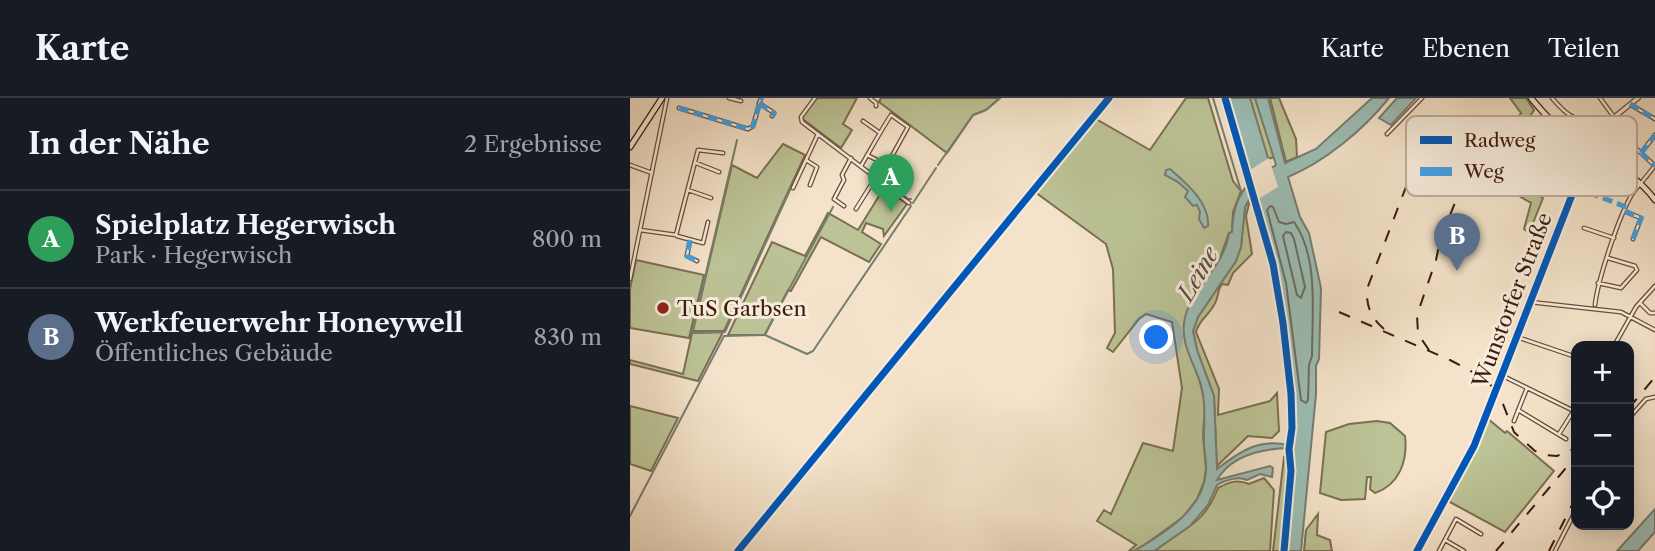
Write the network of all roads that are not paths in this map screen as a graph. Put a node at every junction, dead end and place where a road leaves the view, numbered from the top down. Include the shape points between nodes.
1 (662, 98) edge
2 (667, 98) edge
3 (729, 98) edge
4 (761, 98) edge
5 (814, 98) edge
6 (870, 98) edge
7 (1422, 98) edge
8 (1531, 98) edge
9 (1552, 98) edge
10 (1600, 98) edge
11 (1638, 98) edge
12 (741, 101) dead end
13 (759, 103) junction
14 (1630, 104) junction
15 (876, 106) dead end
16 (679, 108) dead end
17 (772, 116) dead end
18 (1548, 116) edge
19 (1572, 116) edge
20 (1612, 116) edge
21 (1615, 116) edge
22 (1655, 119) edge
23 (863, 121) dead end
24 (818, 134) junction
25 (880, 134) junction
26 (1387, 134) dead end
27 (1655, 135) edge
28 (630, 147) edge
29 (1637, 149) edge
30 (723, 153) dead end
31 (1641, 153) junction
32 (867, 155) junction
33 (851, 158) junction
34 (806, 160) junction
35 (695, 163) junction
36 (630, 165) edge
37 (861, 166) junction
38 (1655, 166) edge
39 (719, 172) dead end
40 (652, 173) junction
41 (876, 177) junction
42 (1637, 181) edge
43 (1640, 183) junction
44 (810, 185) dead end
45 (793, 188) dead end
46 (1637, 189) edge
47 (688, 190) junction
48 (1633, 196) edge
49 (1571, 197) edge
50 (711, 198) dead end
51 (1655, 200) edge
52 (909, 203) dead end
53 (844, 206) dead end
54 (856, 209) dead end
55 (1625, 211) junction
56 (708, 222) dead end
57 (1584, 228) dead end
58 (640, 230) junction
59 (676, 235) junction
60 (1614, 239) junction
61 (1633, 239) dead end
62 (690, 240) junction
63 (680, 254) dead end
64 (687, 256) junction
65 (1608, 258) junction
66 (697, 261) dead end
67 (630, 279) edge
68 (1598, 284) junction
69 (1655, 286) edge
70 (1530, 302) junction
71 (1640, 303) junction
72 (1595, 305) dead end
73 (1655, 313) edge
74 (1632, 317) junction
75 (1655, 330) edge
76 (1517, 337) junction
77 (1617, 341) edge
78 (1571, 354) edge
79 (1501, 375) junction
80 (1527, 388) junction
81 (1655, 397) edge
82 (1571, 407) edge
83 (1518, 410) junction
84 (1634, 412) edge
85 (1571, 415) edge
86 (1514, 421) dead end
87 (1559, 434) junction
88 (1566, 439) dead end
89 (1571, 520) edge
90 (1481, 534) dead end
91 (1445, 540) junction
92 (1417, 551) edge
93 (1439, 551) edge
94 (1464, 551) edge
95 (1555, 551) edge

1 - 28 main road
2 - 40 street
3 - 12 street
4 - 13 street
5 - 24 street via 800,119
6 - 15 street
7 - 26 street
8 - 18 main road
9 - 19 street
10 - 20 street
11 - 14 street, Wunstorfer Straße
13 - 16 street via 748,129
13 - 17 street via 774,113
14 - 21 street, Wunstorfer Straße
14 - 22 street
23 - 25 street
24 - 33 street
24 - 34 street
25 - 32 street
25 - 32 street via 890,116 908,128 887,165
27 - 31 street
29 - 31 street
30 - 35 street via 698,150
31 - 38 street
32 - 37 street
33 - 37 street
33 - 53 street via 834,198
34 - 44 street via 817,168
34 - 45 street
35 - 39 street
35 - 47 street
36 - 40 street
37 - 41 street
38 - 43 street
40 - 58 street
41 - 52 street
41 - 54 street
42 - 43 main road
43 - 46 street
43 - 51 main road
47 - 50 street
47 - 59 street
48 - 55 street
49 - 70 street, Wunstorfer Straße
55 - 60 street
55 - 61 street via 1641,218
56 - 62 street via 703,243
57 - 60 street
58 - 59 street
58 - 67 street
59 - 62 street
60 - 65 street
62 - 64 street
63 - 64 street
64 - 66 street
65 - 68 street
65 - 68 street via 1637,270 1620,288
68 - 72 street
69 - 71 street
70 - 74 street
70 - 76 street, Wunstorfer Straße
71 - 73 street
71 - 74 street
74 - 75 street
74 - 77 street
76 - 78 street
76 - 79 street, Wunstorfer Straße
79 - 80 street
79 - 92 street, Wunstorfer Straße via 1474,446
80 - 82 street
80 - 83 street
81 - 84 street via 1646,399
83 - 86 street
83 - 87 street
85 - 87 street
87 - 88 street
89 - 95 street
90 - 91 street via 1456,519
91 - 93 street
91 - 94 street

